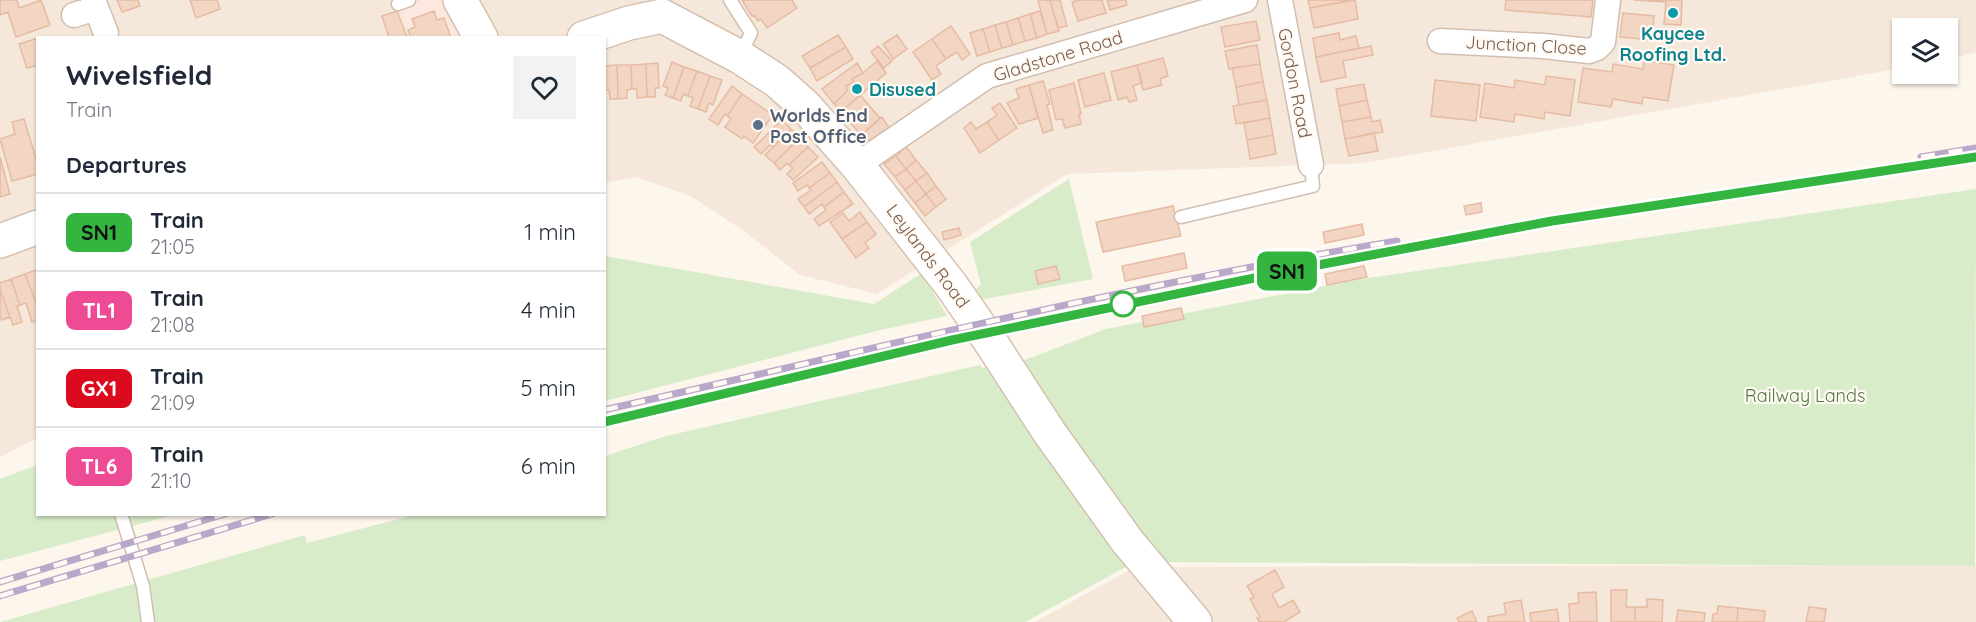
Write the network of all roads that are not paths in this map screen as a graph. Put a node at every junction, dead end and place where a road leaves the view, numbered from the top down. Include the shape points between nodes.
1 (460, 0) edge
2 (730, 0) edge
3 (1245, 0) edge
4 (1280, 0) edge
5 (1608, 0) edge
6 (87, 8) edge
7 (666, 8) edge
8 (106, 33) dead end
9 (480, 36) edge
10 (590, 36) edge
11 (1440, 41) dead end
12 (740, 57) junction
13 (857, 165) junction
14 (1311, 165) joint
15 (1181, 217) dead end
16 (36, 232) edge
17 (0, 241) edge
18 (122, 516) edge
19 (148, 622) edge
20 (1195, 622) edge

1 - 9 street
2 - 12 lane via 752,33
3 - 13 street, Gladstone Road via 987,76
4 - 14 street, Gordon Road
5 - 11 street, Junction Close via 1603,42 1589,51
6 - 8 street
7 - 10 street
7 - 12 street, Leylands Road
12 - 13 street, Leylands Road via 804,105
13 - 20 street, Leylands Road via 951,285 1128,542
14 - 15 lane via 1313,186
16 - 17 street
18 - 19 lane via 143,586

